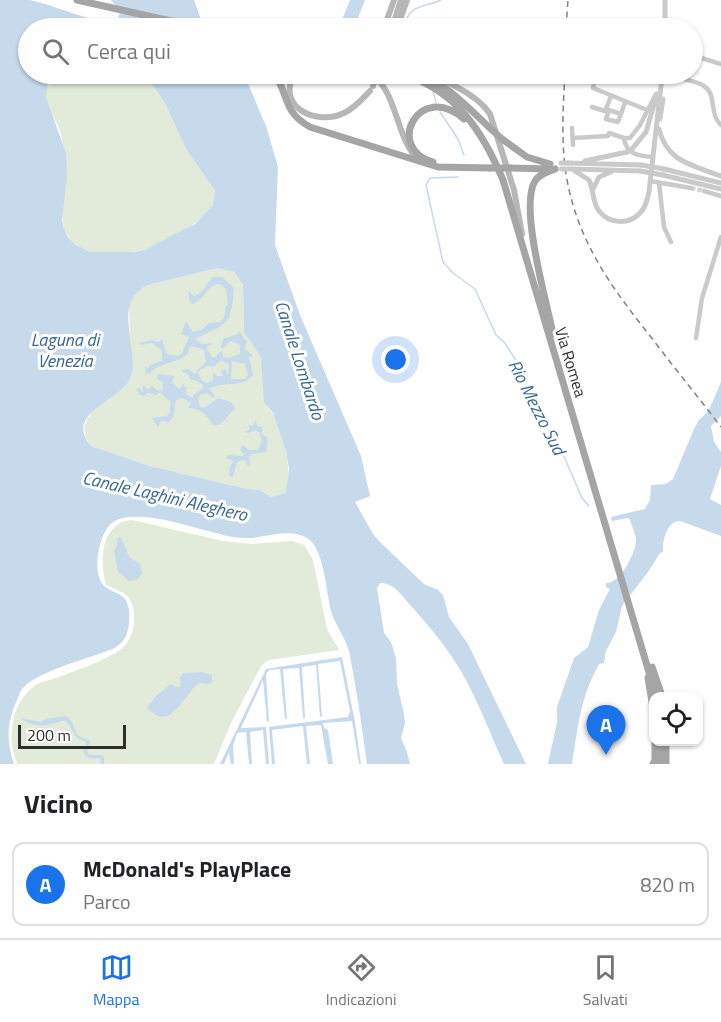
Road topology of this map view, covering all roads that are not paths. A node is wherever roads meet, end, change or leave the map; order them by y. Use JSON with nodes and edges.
{"nodes":[{"id":1,"x":77,"y":0,"type":"edge"},
{"id":2,"x":394,"y":0,"type":"edge"},
{"id":3,"x":401,"y":0,"type":"edge"},
{"id":4,"x":407,"y":0,"type":"edge"},
{"id":5,"x":665,"y":0,"type":"edge"},
{"id":6,"x":155,"y":18,"type":"edge"},
{"id":7,"x":388,"y":18,"type":"edge"},
{"id":8,"x":395,"y":18,"type":"edge"},
{"id":9,"x":401,"y":18,"type":"edge"},
{"id":10,"x":665,"y":18,"type":"edge"},
{"id":11,"x":703,"y":58,"type":"edge"},
{"id":12,"x":721,"y":64,"type":"edge"},
{"id":13,"x":279,"y":84,"type":"edge"},
{"id":14,"x":291,"y":84,"type":"edge"},
{"id":15,"x":373,"y":84,"type":"edge"},
{"id":16,"x":381,"y":84,"type":"edge"},
{"id":17,"x":430,"y":84,"type":"edge"},
{"id":18,"x":439,"y":84,"type":"edge"},
{"id":19,"x":450,"y":84,"type":"edge"},
{"id":20,"x":594,"y":84,"type":"edge"},
{"id":21,"x":661,"y":84,"type":"edge"},
{"id":22,"x":663,"y":84,"type":"edge"},
{"id":23,"x":663,"y":84,"type":"edge"},
{"id":24,"x":701,"y":84,"type":"edge"},
{"id":25,"x":371,"y":88,"type":"junction"},
{"id":26,"x":658,"y":92,"type":"junction"},
{"id":27,"x":611,"y":96,"type":"junction"},
{"id":28,"x":285,"y":102,"type":"junction"},
{"id":29,"x":625,"y":102,"type":"junction"},
{"id":30,"x":592,"y":107,"type":"dead end"},
{"id":31,"x":608,"y":110,"type":"junction"},
{"id":32,"x":647,"y":110,"type":"junction"},
{"id":33,"x":621,"y":114,"type":"junction"},
{"id":34,"x":613,"y":121,"type":"junction"},
{"id":35,"x":650,"y":122,"type":"junction"},
{"id":36,"x":721,"y":125,"type":"edge"},
{"id":37,"x":572,"y":128,"type":"dead end"},
{"id":38,"x":659,"y":129,"type":"junction"},
{"id":39,"x":479,"y":133,"type":"junction"},
{"id":40,"x":609,"y":133,"type":"junction"},
{"id":41,"x":573,"y":138,"type":"junction"},
{"id":42,"x":624,"y":138,"type":"junction"},
{"id":43,"x":573,"y":145,"type":"dead end"},
{"id":44,"x":654,"y":153,"type":"junction"},
{"id":45,"x":420,"y":162,"type":"junction"},
{"id":46,"x":490,"y":166,"type":"junction"},
{"id":47,"x":557,"y":166,"type":"junction"},
{"id":48,"x":571,"y":166,"type":"junction"},
{"id":49,"x":641,"y":168,"type":"junction"},
{"id":50,"x":620,"y":170,"type":"junction"},
{"id":51,"x":664,"y":172,"type":"junction"},
{"id":52,"x":721,"y":176,"type":"edge"},
{"id":53,"x":650,"y":181,"type":"junction"},
{"id":54,"x":659,"y":183,"type":"junction"},
{"id":55,"x":721,"y":183,"type":"edge"},
{"id":56,"x":692,"y":188,"type":"tunnel mouth"},
{"id":57,"x":721,"y":189,"type":"edge"},
{"id":58,"x":593,"y":191,"type":"junction"},
{"id":59,"x":704,"y":191,"type":"tunnel mouth"},
{"id":60,"x":721,"y":196,"type":"edge"},
{"id":61,"x":721,"y":237,"type":"edge"},
{"id":62,"x":671,"y":242,"type":"dead end"},
{"id":63,"x":526,"y":258,"type":"junction"},
{"id":64,"x":696,"y":338,"type":"dead end"},
{"id":65,"x":560,"y":369,"type":"junction"},
{"id":66,"x":641,"y":640,"type":"junction"},
{"id":67,"x":650,"y":692,"type":"edge"},
{"id":68,"x":656,"y":692,"type":"edge"},
{"id":69,"x":661,"y":692,"type":"edge"},
{"id":70,"x":655,"y":746,"type":"edge"},
{"id":71,"x":660,"y":746,"type":"edge"},
{"id":72,"x":666,"y":746,"type":"edge"},
{"id":73,"x":653,"y":764,"type":"edge"},
{"id":74,"x":660,"y":764,"type":"edge"},
{"id":75,"x":666,"y":764,"type":"edge"}],
"edges":[{"from":1,"to":6,"type":"main road"},
{"from":2,"to":7,"type":"main road"},
{"from":3,"to":8,"type":"main road"},
{"from":4,"to":9,"type":"main road"},
{"from":5,"to":10,"type":"street"},
{"from":11,"to":12,"type":"street"},
{"from":13,"to":28,"type":"main road"},
{"from":14,"to":25,"type":"main road"},
{"from":15,"to":25,"type":"main road","bridge":true},
{"from":16,"to":45,"type":"main road"},
{"from":17,"to":39,"type":"main road","name":"Via Romea"},
{"from":18,"to":47,"type":"main road","bridge":true},
{"from":19,"to":63,"type":"main road"},
{"from":20,"to":27,"type":"street"},
{"from":21,"to":26,"type":"street"},
{"from":22,"to":38,"type":"street"},
{"from":23,"to":44,"type":"street"},
{"from":24,"to":36,"type":"street"},
{"from":25,"to":28,"type":"main road"},
{"from":26,"to":32,"type":"street"},
{"from":26,"to":35,"type":"street"},
{"from":27,"to":29,"type":"street"},
{"from":27,"to":31,"type":"street"},
{"from":28,"to":45,"type":"main road"},
{"from":29,"to":32,"type":"street"},
{"from":29,"to":33,"type":"street"},
{"from":30,"to":31,"type":"street"},
{"from":31,"to":33,"type":"street"},
{"from":31,"to":34,"type":"street"},
{"from":32,"to":35,"type":"street"},
{"from":32,"to":42,"type":"street"},
{"from":33,"to":34,"type":"street"},
{"from":34,"to":40,"type":"street"},
{"from":35,"to":48,"type":"street"},
{"from":37,"to":41,"type":"street"},
{"from":38,"to":44,"type":"street"},
{"from":38,"to":52,"type":"street"},
{"from":39,"to":46,"type":"main road"},
{"from":39,"to":63,"type":"main road","name":"Via Romea"},
{"from":40,"to":41,"type":"street"},
{"from":40,"to":42,"type":"street"},
{"from":41,"to":43,"type":"street"},
{"from":42,"to":44,"type":"street"},
{"from":44,"to":53,"type":"street"},
{"from":45,"to":46,"type":"main road"},
{"from":46,"to":47,"type":"main road","bridge":true},
{"from":47,"to":48,"type":"street","bridge":true},
{"from":47,"to":65,"type":"main road"},
{"from":48,"to":49,"type":"street"},
{"from":48,"to":50,"type":"street"},
{"from":48,"to":58,"type":"street"},
{"from":49,"to":50,"type":"street"},
{"from":49,"to":51,"type":"street","bridge":true},
{"from":50,"to":58,"type":"street"},
{"from":51,"to":55,"type":"street"},
{"from":51,"to":57,"type":"street"},
{"from":53,"to":54,"type":"street"},
{"from":53,"to":58,"type":"street"},
{"from":54,"to":56,"type":"street"},
{"from":54,"to":62,"type":"street"},
{"from":59,"to":60,"type":"street"},
{"from":61,"to":64,"type":"street"},
{"from":63,"to":65,"type":"main road","name":"Via Romea"},
{"from":65,"to":66,"type":"main road","name":"Via Romea"},
{"from":66,"to":67,"type":"main road"},
{"from":66,"to":68,"type":"main road","name":"Via Romea"},
{"from":66,"to":69,"type":"main road"},
{"from":70,"to":73,"type":"main road"},
{"from":71,"to":74,"type":"main road"},
{"from":72,"to":75,"type":"main road"}]}
